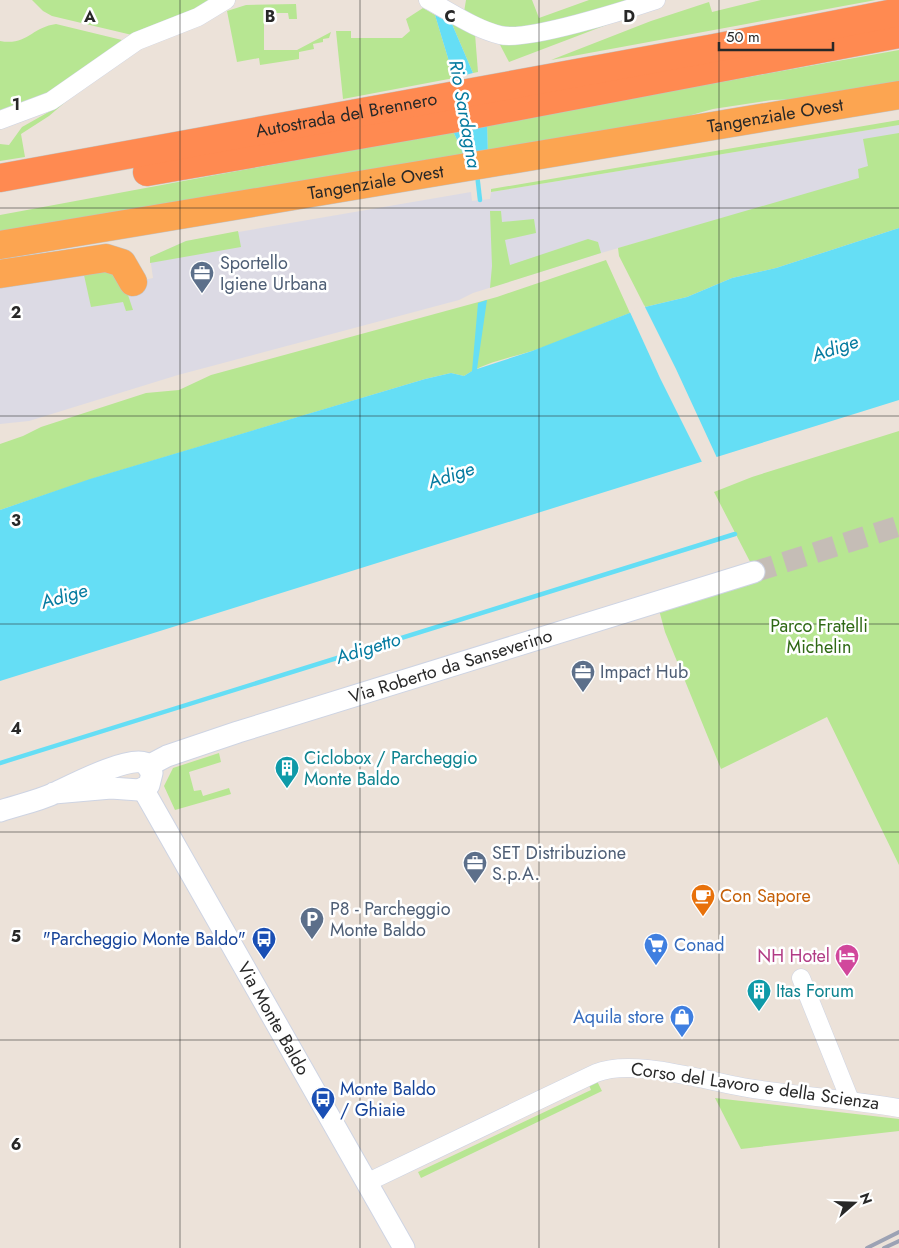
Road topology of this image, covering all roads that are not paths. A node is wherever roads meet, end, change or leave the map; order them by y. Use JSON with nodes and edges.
{"nodes":[{"id":1,"x":226,"y":0,"type":"edge"},
{"id":2,"x":656,"y":0,"type":"edge"},
{"id":3,"x":430,"y":1,"type":"edge"},
{"id":4,"x":899,"y":12,"type":"edge"},
{"id":5,"x":899,"y":34,"type":"edge"},
{"id":6,"x":899,"y":96,"type":"edge"},
{"id":7,"x":483,"y":101,"type":"junction"},
{"id":8,"x":449,"y":108,"type":"junction"},
{"id":9,"x":899,"y":113,"type":"edge"},
{"id":10,"x":0,"y":120,"type":"edge"},
{"id":11,"x":478,"y":173,"type":"junction"},
{"id":12,"x":0,"y":178,"type":"edge"},
{"id":13,"x":0,"y":198,"type":"edge"},
{"id":14,"x":0,"y":245,"type":"edge"},
{"id":15,"x":0,"y":262,"type":"edge"},
{"id":16,"x":0,"y":274,"type":"edge"},
{"id":17,"x":133,"y":282,"type":"dead end"},
{"id":18,"x":754,"y":572,"type":"tunnel mouth"},
{"id":19,"x":139,"y":765,"type":"junction"},
{"id":20,"x":139,"y":790,"type":"junction"},
{"id":21,"x":54,"y":793,"type":"junction"},
{"id":22,"x":0,"y":811,"type":"edge"},
{"id":23,"x":802,"y":978,"type":"dead end"},
{"id":24,"x":850,"y":1100,"type":"junction"},
{"id":25,"x":899,"y":1108,"type":"edge"},
{"id":26,"x":366,"y":1183,"type":"junction"},
{"id":27,"x":404,"y":1248,"type":"edge"}],
"edges":[{"from":1,"to":10,"type":"street"},
{"from":2,"to":3,"type":"street"},
{"from":4,"to":7,"type":"highway","name":"Autostrada del Brennero"},
{"from":5,"to":7,"type":"highway","name":"Autostrada del Brennero"},
{"from":6,"to":11,"type":"highway","name":"Tangenziale Ovest"},
{"from":7,"to":8,"type":"highway","name":"Autostrada del Brennero"},
{"from":8,"to":12,"type":"highway","name":"Autostrada del Brennero"},
{"from":8,"to":13,"type":"highway","name":"Autostrada del Brennero"},
{"from":9,"to":11,"type":"highway","name":"Tangenziale Ovest"},
{"from":11,"to":14,"type":"highway","name":"Tangenziale Ovest"},
{"from":11,"to":15,"type":"highway","name":"Tangenziale Ovest"},
{"from":16,"to":17,"type":"highway"},
{"from":18,"to":19,"type":"street","name":"Via Roberto da Sanseverino"},
{"from":19,"to":20,"type":"street"},
{"from":19,"to":21,"type":"street","name":"Via Roberto da Sanseverino"},
{"from":20,"to":21,"type":"street","name":"Via Roberto da Sanseverino"},
{"from":20,"to":26,"type":"street","name":"Via Monte Baldo"},
{"from":21,"to":22,"type":"street","name":"Via Roberto da Sanseverino"},
{"from":23,"to":24,"type":"street"},
{"from":24,"to":25,"type":"street","name":"Corso del Lavoro e della Scienza"},
{"from":24,"to":26,"type":"street","name":"Corso del Lavoro e della Scienza"},
{"from":26,"to":27,"type":"street","name":"Via Monte Baldo"}]}
